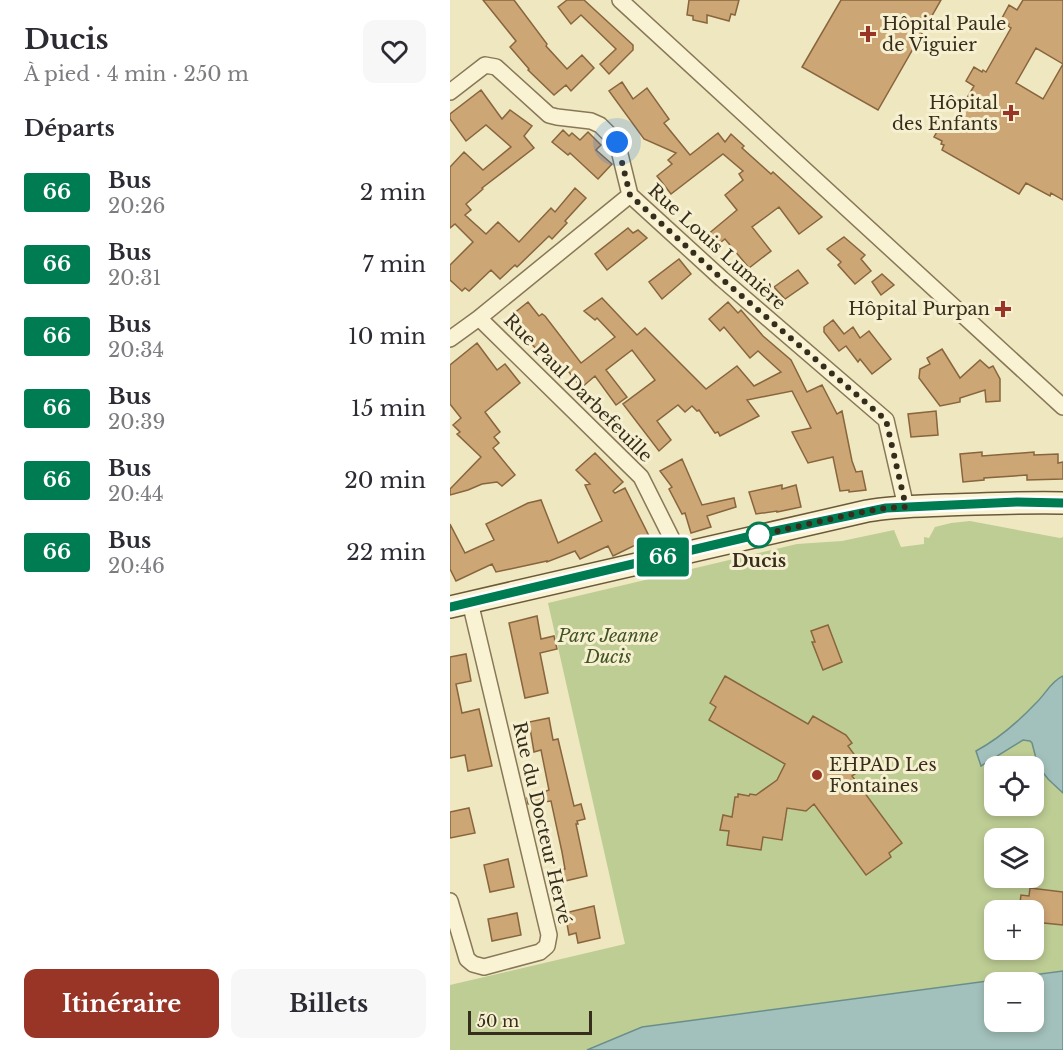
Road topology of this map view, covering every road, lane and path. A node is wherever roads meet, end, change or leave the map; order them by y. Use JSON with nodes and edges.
{"nodes":[{"id":1,"x":620,"y":0,"type":"edge"},
{"id":2,"x":450,"y":92,"type":"edge"},
{"id":3,"x":630,"y":195,"type":"junction"},
{"id":4,"x":479,"y":318,"type":"junction"},
{"id":5,"x":450,"y":339,"type":"edge"},
{"id":6,"x":1063,"y":407,"type":"edge"},
{"id":7,"x":1063,"y":503,"type":"edge"},
{"id":8,"x":906,"y":507,"type":"junction"},
{"id":9,"x":677,"y":554,"type":"junction"},
{"id":10,"x":460,"y":604,"type":"edge"},
{"id":11,"x":450,"y":901,"type":"edge"}],
"edges":[{"from":1,"to":6,"type":"street"},
{"from":2,"to":3,"type":"street"},
{"from":3,"to":4,"type":"street","name":"Rue Louis Lumière"},
{"from":3,"to":8,"type":"street","name":"Rue Louis Lumière"},
{"from":4,"to":5,"type":"street","name":"Rue Louis Lumière"},
{"from":4,"to":9,"type":"street","name":"Rue Paul Darbefeuille"},
{"from":7,"to":8,"type":"street"},
{"from":8,"to":9,"type":"street"},
{"from":9,"to":10,"type":"street"},
{"from":10,"to":11,"type":"street","name":"Rue du Docteur Hervé"}]}
